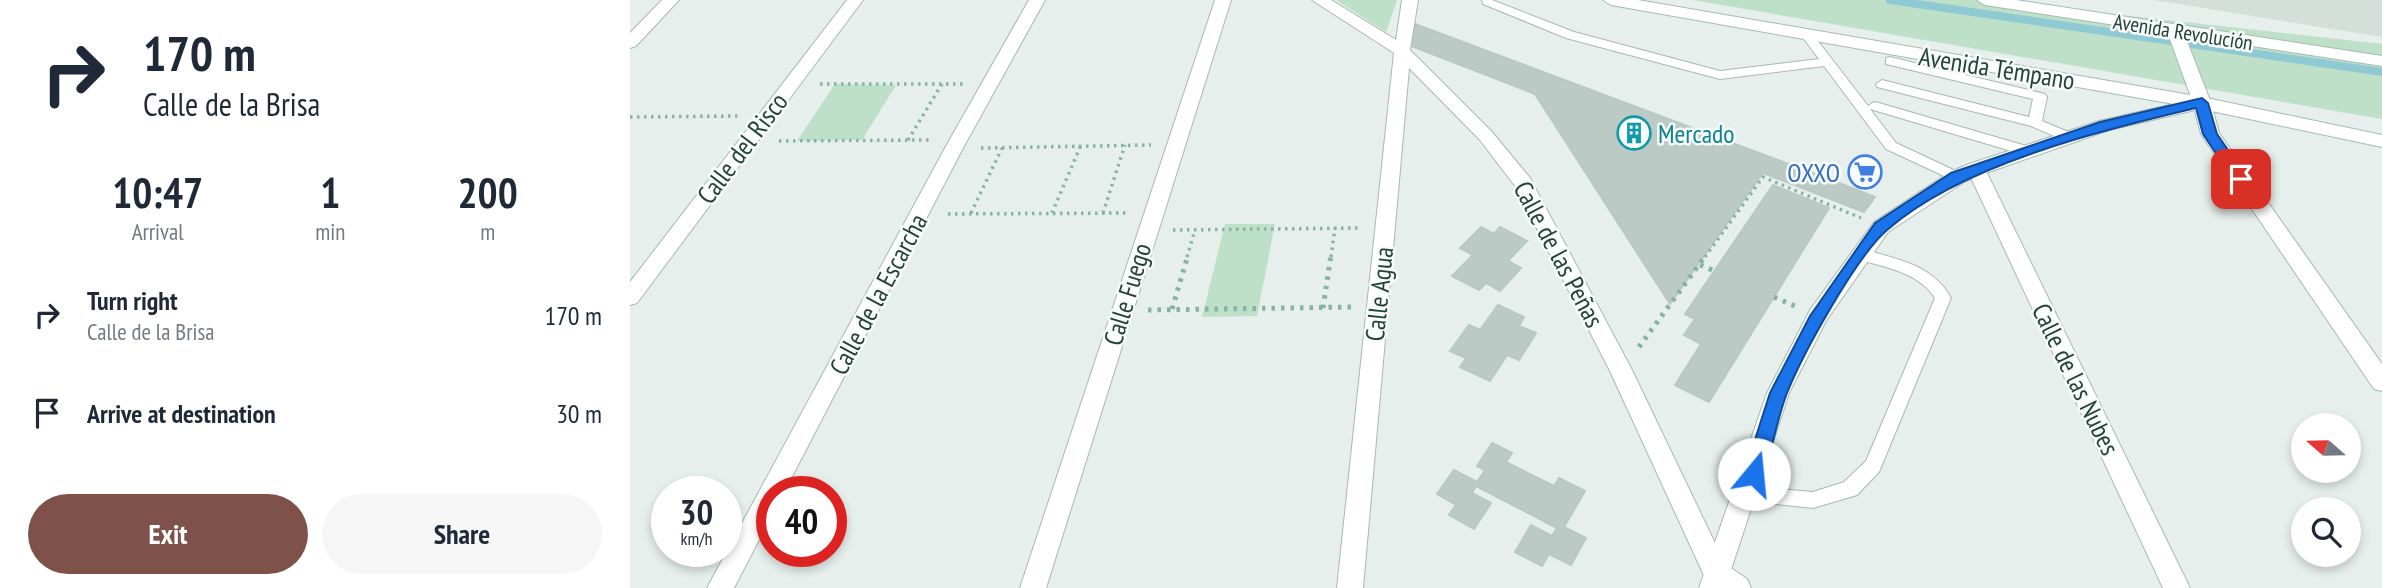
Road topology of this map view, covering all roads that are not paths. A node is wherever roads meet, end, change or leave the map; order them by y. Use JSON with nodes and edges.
{"nodes":[{"id":1,"x":671,"y":0,"type":"edge"},
{"id":2,"x":856,"y":0,"type":"edge"},
{"id":3,"x":1037,"y":0,"type":"edge"},
{"id":4,"x":1223,"y":0,"type":"edge"},
{"id":5,"x":1320,"y":0,"type":"edge"},
{"id":6,"x":1410,"y":0,"type":"edge"},
{"id":7,"x":1611,"y":0,"type":"edge"},
{"id":8,"x":1985,"y":0,"type":"edge"},
{"id":9,"x":1487,"y":2,"type":"dead end"},
{"id":10,"x":1807,"y":35,"type":"junction"},
{"id":11,"x":2178,"y":36,"type":"junction"},
{"id":12,"x":630,"y":43,"type":"edge"},
{"id":13,"x":1402,"y":51,"type":"junction"},
{"id":14,"x":1894,"y":56,"type":"junction"},
{"id":15,"x":2382,"y":61,"type":"edge"},
{"id":16,"x":1828,"y":62,"type":"junction"},
{"id":17,"x":1882,"y":84,"type":"junction"},
{"id":18,"x":2202,"y":103,"type":"junction"},
{"id":19,"x":1872,"y":111,"type":"junction"},
{"id":20,"x":2035,"y":123,"type":"junction"},
{"id":21,"x":2068,"y":137,"type":"junction"},
{"id":22,"x":2382,"y":141,"type":"edge"},
{"id":23,"x":2028,"y":151,"type":"junction"},
{"id":24,"x":1966,"y":173,"type":"junction"},
{"id":25,"x":1859,"y":254,"type":"junction"},
{"id":26,"x":630,"y":297,"type":"edge"},
{"id":27,"x":2382,"y":382,"type":"edge"},
{"id":28,"x":1745,"y":494,"type":"junction"},
{"id":29,"x":1714,"y":581,"type":"edge"},
{"id":30,"x":720,"y":588,"type":"edge"},
{"id":31,"x":1033,"y":588,"type":"edge"},
{"id":32,"x":1349,"y":588,"type":"edge"},
{"id":33,"x":1738,"y":588,"type":"edge"},
{"id":34,"x":2177,"y":588,"type":"edge"}],
"edges":[{"from":1,"to":12,"type":"street"},
{"from":2,"to":26,"type":"street","name":"Calle del Risco"},
{"from":3,"to":30,"type":"street","name":"Calle de la Escarcha"},
{"from":4,"to":31,"type":"street","name":"Calle Fuego"},
{"from":5,"to":13,"type":"street","name":"Calle de las Peñas"},
{"from":6,"to":13,"type":"street","name":"Calle Agua"},
{"from":7,"to":10,"type":"street","name":"Avenida Témpano"},
{"from":8,"to":11,"type":"street","name":"Avenida Revolución"},
{"from":9,"to":16,"type":"lane"},
{"from":10,"to":14,"type":"street","name":"Avenida Témpano"},
{"from":10,"to":16,"type":"lane"},
{"from":11,"to":15,"type":"street","name":"Avenida Revolución"},
{"from":11,"to":18,"type":"street"},
{"from":13,"to":29,"type":"street","name":"Calle de las Peñas"},
{"from":13,"to":32,"type":"street","name":"Calle Agua"},
{"from":14,"to":17,"type":"lane"},
{"from":14,"to":18,"type":"street","name":"Avenida Témpano"},
{"from":14,"to":20,"type":"lane"},
{"from":16,"to":19,"type":"lane"},
{"from":17,"to":19,"type":"lane"},
{"from":17,"to":20,"type":"lane"},
{"from":18,"to":21,"type":"street"},
{"from":18,"to":22,"type":"street","name":"Avenida Témpano"},
{"from":18,"to":27,"type":"street"},
{"from":19,"to":23,"type":"lane"},
{"from":19,"to":24,"type":"lane"},
{"from":20,"to":21,"type":"lane"},
{"from":21,"to":23,"type":"street"},
{"from":23,"to":24,"type":"street"},
{"from":24,"to":25,"type":"street"},
{"from":24,"to":34,"type":"street","name":"Calle de las Nubes"},
{"from":25,"to":28,"type":"street"},
{"from":25,"to":28,"type":"lane"},
{"from":28,"to":29,"type":"street"},
{"from":29,"to":33,"type":"street"}]}
